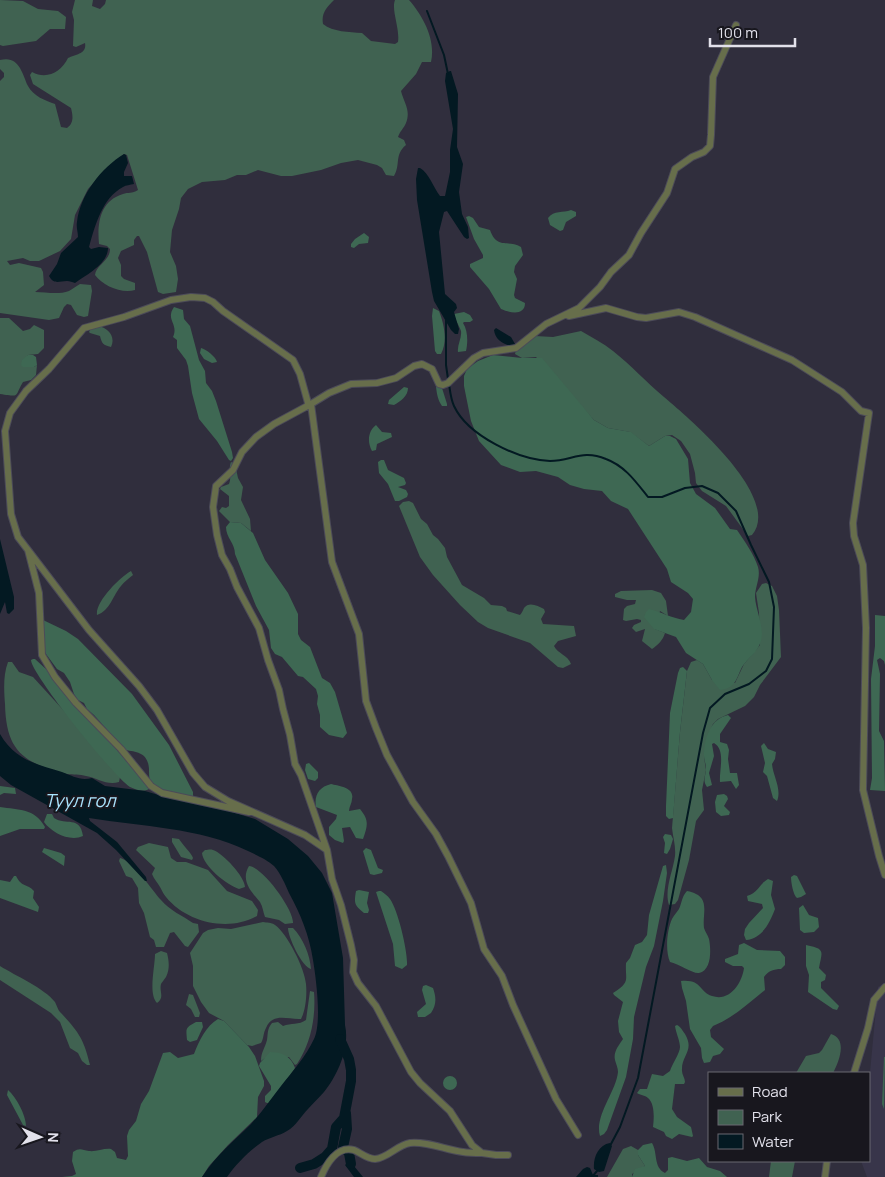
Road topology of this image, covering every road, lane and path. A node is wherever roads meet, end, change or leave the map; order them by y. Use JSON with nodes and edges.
{"nodes":[{"id":1,"x":736,"y":25,"type":"dead end"},
{"id":2,"x":561,"y":317,"type":"junction"},
{"id":3,"x":311,"y":404,"type":"junction"},
{"id":4,"x":28,"y":550,"type":"junction"},
{"id":5,"x":249,"y":812,"type":"junction"},
{"id":6,"x":327,"y":850,"type":"junction"},
{"id":7,"x":885,"y":875,"type":"edge"},
{"id":8,"x":885,"y":987,"type":"edge"},
{"id":9,"x":854,"y":1072,"type":"edge"},
{"id":10,"x":578,"y":1135,"type":"dead end"},
{"id":11,"x":482,"y":1153,"type":"junction"},
{"id":12,"x":508,"y":1154,"type":"dead end"},
{"id":13,"x":827,"y":1162,"type":"edge"},
{"id":14,"x":321,"y":1177,"type":"edge"},
{"id":15,"x":825,"y":1177,"type":"edge"}],
"edges":[{"from":1,"to":2,"type":"street"},
{"from":2,"to":3,"type":"street"},
{"from":2,"to":7,"type":"street"},
{"from":3,"to":4,"type":"street"},
{"from":3,"to":6,"type":"street"},
{"from":3,"to":10,"type":"street"},
{"from":4,"to":5,"type":"street"},
{"from":4,"to":5,"type":"street"},
{"from":5,"to":6,"type":"street"},
{"from":6,"to":11,"type":"street"},
{"from":8,"to":9,"type":"street"},
{"from":11,"to":12,"type":"street"},
{"from":11,"to":14,"type":"street"},
{"from":13,"to":15,"type":"street"}]}
